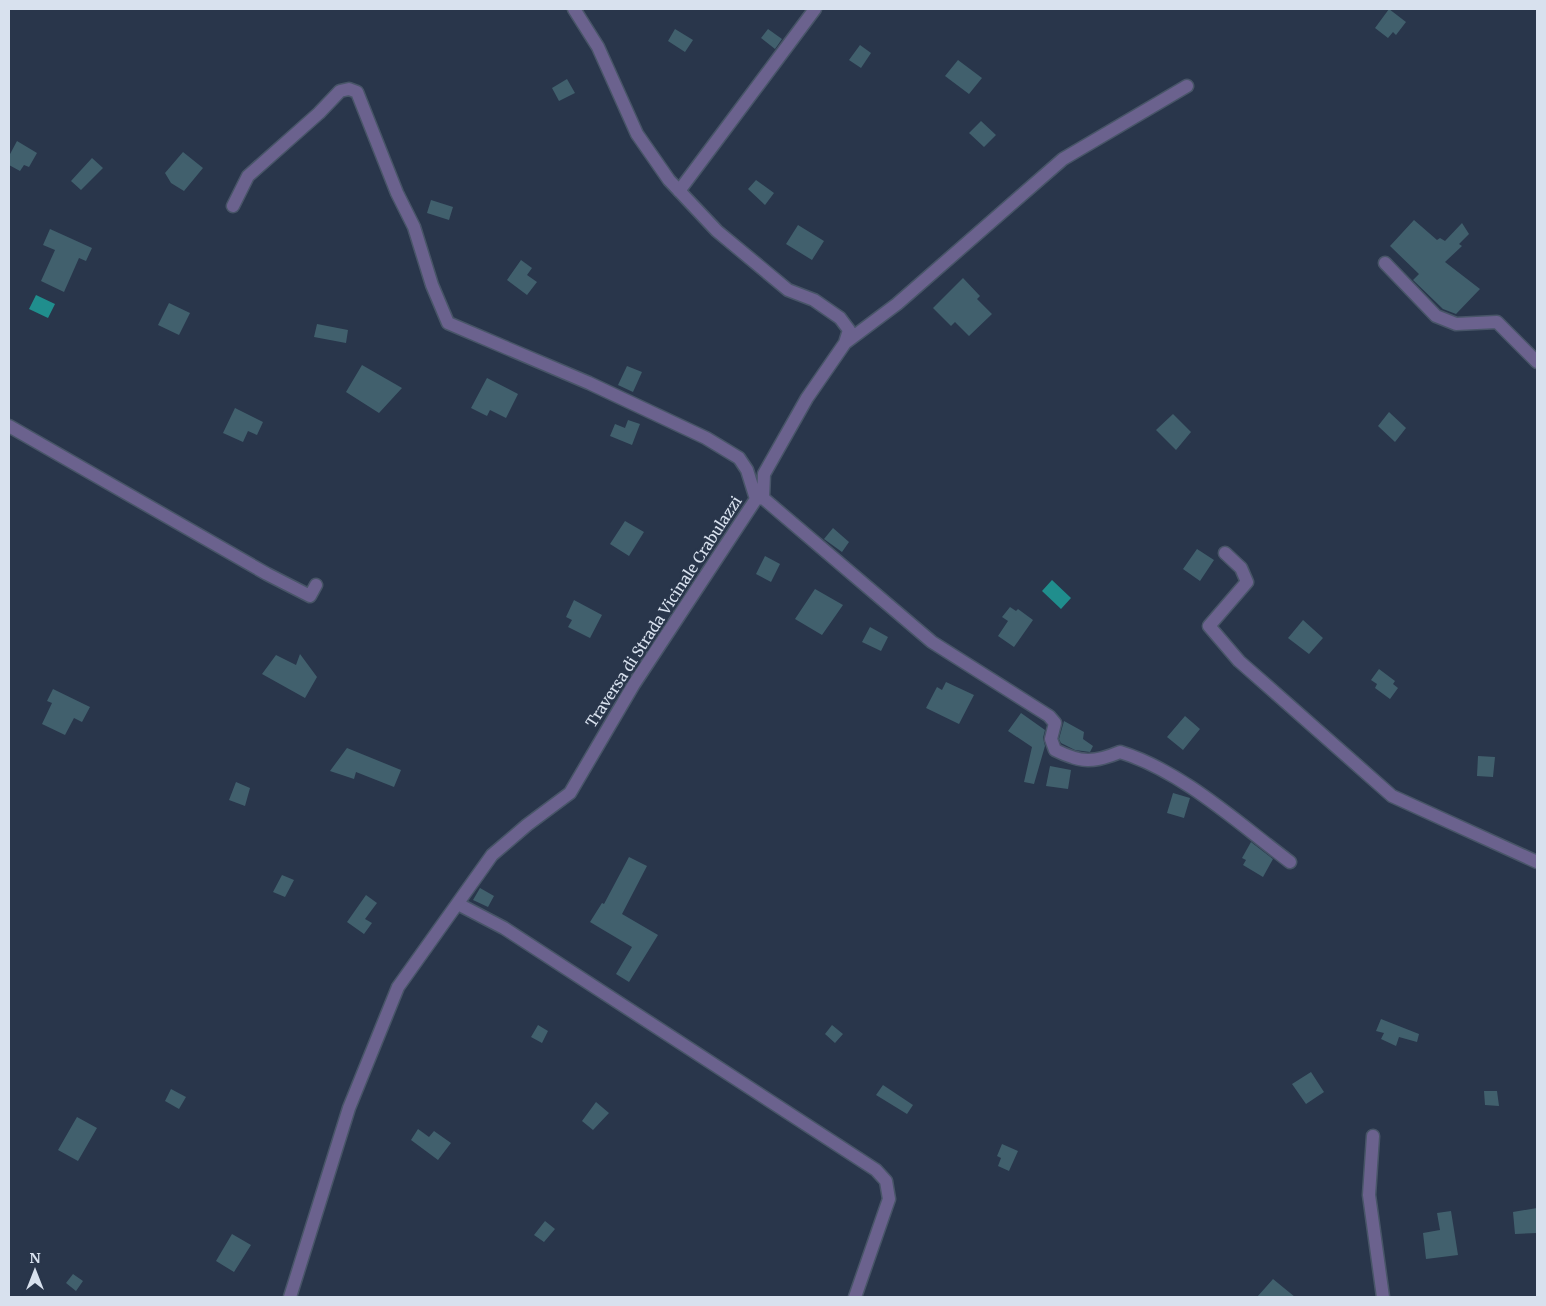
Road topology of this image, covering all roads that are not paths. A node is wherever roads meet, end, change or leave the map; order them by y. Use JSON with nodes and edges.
{"nodes":[{"id":1,"x":574,"y":9,"type":"edge"},
{"id":2,"x":815,"y":9,"type":"edge"},
{"id":3,"x":1187,"y":86,"type":"dead end"},
{"id":4,"x":679,"y":191,"type":"junction"},
{"id":5,"x":233,"y":206,"type":"dead end"},
{"id":6,"x":1385,"y":263,"type":"dead end"},
{"id":7,"x":845,"y":343,"type":"junction"},
{"id":8,"x":1537,"y":362,"type":"edge"},
{"id":9,"x":9,"y":426,"type":"edge"},
{"id":10,"x":759,"y":499,"type":"junction"},
{"id":11,"x":1225,"y":553,"type":"dead end"},
{"id":12,"x":316,"y":585,"type":"dead end"},
{"id":13,"x":1290,"y":862,"type":"dead end"},
{"id":14,"x":1537,"y":862,"type":"edge"},
{"id":15,"x":458,"y":904,"type":"junction"},
{"id":16,"x":1373,"y":1136,"type":"dead end"},
{"id":17,"x":290,"y":1297,"type":"edge"},
{"id":18,"x":855,"y":1297,"type":"edge"},
{"id":19,"x":1383,"y":1297,"type":"edge"}],
"edges":[{"from":1,"to":4,"type":"street"},
{"from":2,"to":4,"type":"street"},
{"from":3,"to":7,"type":"street"},
{"from":4,"to":7,"type":"street"},
{"from":5,"to":10,"type":"street"},
{"from":6,"to":8,"type":"street"},
{"from":7,"to":10,"type":"street"},
{"from":9,"to":12,"type":"street"},
{"from":10,"to":13,"type":"street","name":"Traversa di Strada Vicinale Crabulazzi"},
{"from":10,"to":15,"type":"street","name":"Traversa di Strada Vicinale Crabulazzi"},
{"from":11,"to":14,"type":"street"},
{"from":15,"to":17,"type":"street","name":"Traversa di Strada Vicinale Crabulazzi"},
{"from":15,"to":18,"type":"street"},
{"from":16,"to":19,"type":"street"}]}
